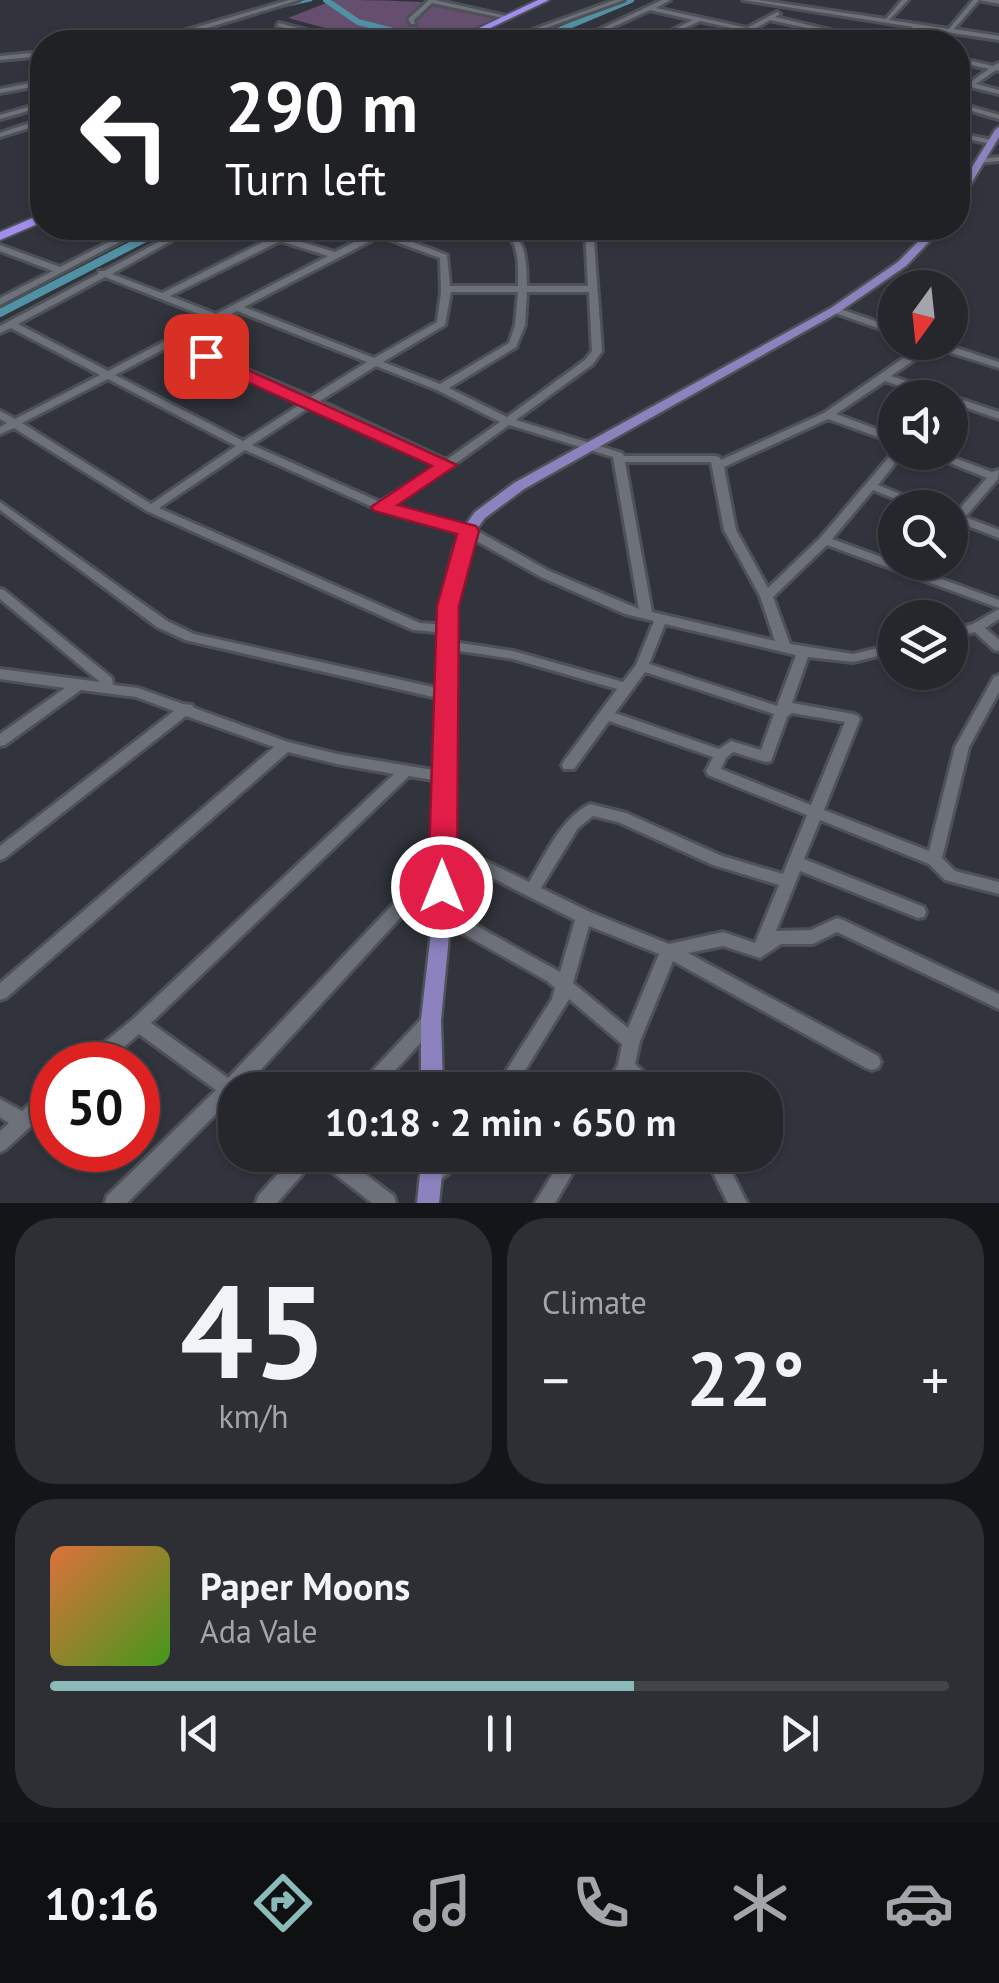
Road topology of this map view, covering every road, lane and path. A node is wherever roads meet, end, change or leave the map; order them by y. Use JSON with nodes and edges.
{"nodes":[{"id":1,"x":296,"y":0,"type":"edge"},
{"id":2,"x":531,"y":0,"type":"edge"},
{"id":3,"x":545,"y":0,"type":"edge"},
{"id":4,"x":585,"y":0,"type":"edge"},
{"id":5,"x":621,"y":0,"type":"edge"},
{"id":6,"x":666,"y":0,"type":"edge"},
{"id":7,"x":746,"y":0,"type":"edge"},
{"id":8,"x":766,"y":0,"type":"edge"},
{"id":9,"x":837,"y":0,"type":"edge"},
{"id":10,"x":904,"y":0,"type":"edge"},
{"id":11,"x":979,"y":0,"type":"edge"},
{"id":12,"x":997,"y":1,"type":"edge"},
{"id":13,"x":609,"y":4,"type":"junction"},
{"id":14,"x":792,"y":7,"type":"junction"},
{"id":15,"x":649,"y":8,"type":"junction"},
{"id":16,"x":828,"y":9,"type":"junction"},
{"id":17,"x":503,"y":16,"type":"junction"},
{"id":18,"x":770,"y":18,"type":"junction"},
{"id":19,"x":888,"y":18,"type":"junction"},
{"id":20,"x":700,"y":19,"type":"junction"},
{"id":21,"x":413,"y":23,"type":"dead end"},
{"id":22,"x":279,"y":25,"type":"dead end"},
{"id":23,"x":920,"y":26,"type":"junction"},
{"id":24,"x":952,"y":28,"type":"junction"},
{"id":25,"x":195,"y":30,"type":"edge"},
{"id":26,"x":299,"y":30,"type":"edge"},
{"id":27,"x":470,"y":30,"type":"edge"},
{"id":28,"x":481,"y":30,"type":"edge"},
{"id":29,"x":534,"y":30,"type":"dead end"},
{"id":30,"x":602,"y":30,"type":"edge"},
{"id":31,"x":677,"y":30,"type":"edge"},
{"id":32,"x":743,"y":30,"type":"edge"},
{"id":33,"x":749,"y":30,"type":"edge"},
{"id":34,"x":824,"y":30,"type":"edge"},
{"id":35,"x":913,"y":30,"type":"edge"},
{"id":36,"x":952,"y":30,"type":"edge"},
{"id":37,"x":964,"y":30,"type":"edge"},
{"id":38,"x":970,"y":31,"type":"edge"},
{"id":39,"x":970,"y":32,"type":"edge"},
{"id":40,"x":999,"y":36,"type":"edge"},
{"id":41,"x":30,"y":55,"type":"edge"},
{"id":42,"x":0,"y":58,"type":"edge"},
{"id":43,"x":970,"y":62,"type":"edge"},
{"id":44,"x":997,"y":67,"type":"edge"},
{"id":45,"x":30,"y":85,"type":"edge"},
{"id":46,"x":970,"y":85,"type":"joint"},
{"id":47,"x":0,"y":90,"type":"edge"},
{"id":48,"x":999,"y":92,"type":"edge"},
{"id":49,"x":30,"y":108,"type":"edge"},
{"id":50,"x":970,"y":109,"type":"edge"},
{"id":51,"x":0,"y":117,"type":"edge"},
{"id":52,"x":999,"y":117,"type":"edge"},
{"id":53,"x":30,"y":126,"type":"edge"},
{"id":54,"x":999,"y":130,"type":"edge"},
{"id":55,"x":2,"y":136,"type":"edge"},
{"id":56,"x":970,"y":137,"type":"edge"},
{"id":57,"x":992,"y":142,"type":"junction"},
{"id":58,"x":999,"y":159,"type":"edge"},
{"id":59,"x":983,"y":161,"type":"junction"},
{"id":60,"x":999,"y":168,"type":"edge"},
{"id":61,"x":970,"y":180,"type":"edge"},
{"id":62,"x":30,"y":215,"type":"edge"},
{"id":63,"x":30,"y":223,"type":"edge"},
{"id":64,"x":0,"y":227,"type":"edge"},
{"id":65,"x":0,"y":236,"type":"edge"},
{"id":66,"x":119,"y":240,"type":"edge"},
{"id":67,"x":167,"y":240,"type":"edge"},
{"id":68,"x":274,"y":240,"type":"edge"},
{"id":69,"x":289,"y":240,"type":"edge"},
{"id":70,"x":365,"y":240,"type":"edge"},
{"id":71,"x":406,"y":240,"type":"edge"},
{"id":72,"x":516,"y":240,"type":"edge"},
{"id":73,"x":590,"y":240,"type":"edge"},
{"id":74,"x":925,"y":240,"type":"edge"},
{"id":75,"x":0,"y":248,"type":"edge"},
{"id":76,"x":334,"y":256,"type":"junction"},
{"id":77,"x":60,"y":270,"type":"junction"},
{"id":78,"x":102,"y":273,"type":"junction"},
{"id":79,"x":446,"y":290,"type":"junction"},
{"id":80,"x":522,"y":290,"type":"junction"},
{"id":81,"x":594,"y":290,"type":"junction"},
{"id":82,"x":163,"y":296,"type":"junction"},
{"id":83,"x":0,"y":302,"type":"edge"},
{"id":84,"x":234,"y":307,"type":"junction"},
{"id":85,"x":836,"y":310,"type":"junction"},
{"id":86,"x":216,"y":317,"type":"junction"},
{"id":87,"x":878,"y":325,"type":"edge"},
{"id":88,"x":5,"y":327,"type":"edge"},
{"id":89,"x":170,"y":341,"type":"junction"},
{"id":90,"x":968,"y":355,"type":"edge"},
{"id":91,"x":906,"y":360,"type":"edge"},
{"id":92,"x":374,"y":362,"type":"junction"},
{"id":93,"x":999,"y":364,"type":"edge"},
{"id":94,"x":107,"y":374,"type":"junction"},
{"id":95,"x":884,"y":377,"type":"junction"},
{"id":96,"x":893,"y":380,"type":"edge"},
{"id":97,"x":441,"y":388,"type":"junction"},
{"id":98,"x":314,"y":402,"type":"junction"},
{"id":99,"x":968,"y":405,"type":"edge"},
{"id":100,"x":0,"y":414,"type":"edge"},
{"id":101,"x":828,"y":414,"type":"junction"},
{"id":102,"x":999,"y":416,"type":"edge"},
{"id":103,"x":508,"y":421,"type":"junction"},
{"id":104,"x":15,"y":423,"type":"junction"},
{"id":105,"x":0,"y":431,"type":"edge"},
{"id":106,"x":878,"y":433,"type":"edge"},
{"id":107,"x":592,"y":444,"type":"junction"},
{"id":108,"x":242,"y":445,"type":"junction"},
{"id":109,"x":619,"y":459,"type":"junction"},
{"id":110,"x":447,"y":465,"type":"junction"},
{"id":111,"x":968,"y":465,"type":"edge"},
{"id":112,"x":718,"y":466,"type":"junction"},
{"id":113,"x":886,"y":470,"type":"edge"},
{"id":114,"x":996,"y":474,"type":"edge"},
{"id":115,"x":874,"y":487,"type":"junction"},
{"id":116,"x":882,"y":490,"type":"edge"},
{"id":117,"x":968,"y":502,"type":"edge"},
{"id":118,"x":0,"y":505,"type":"edge"},
{"id":119,"x":381,"y":507,"type":"junction"},
{"id":120,"x":151,"y":509,"type":"junction"},
{"id":121,"x":968,"y":522,"type":"edge"},
{"id":122,"x":468,"y":531,"type":"junction"},
{"id":123,"x":999,"y":534,"type":"edge"},
{"id":124,"x":825,"y":540,"type":"junction"},
{"id":125,"x":0,"y":593,"type":"edge"},
{"id":126,"x":766,"y":596,"type":"junction"},
{"id":127,"x":999,"y":604,"type":"edge"},
{"id":128,"x":999,"y":613,"type":"edge"},
{"id":129,"x":653,"y":617,"type":"junction"},
{"id":130,"x":977,"y":627,"type":"junction"},
{"id":131,"x":968,"y":629,"type":"edge"},
{"id":132,"x":447,"y":637,"type":"junction"},
{"id":133,"x":784,"y":647,"type":"junction"},
{"id":134,"x":999,"y":647,"type":"edge"},
{"id":135,"x":803,"y":652,"type":"junction"},
{"id":136,"x":878,"y":652,"type":"edge"},
{"id":137,"x":642,"y":666,"type":"junction"},
{"id":138,"x":0,"y":674,"type":"edge"},
{"id":139,"x":999,"y":680,"type":"edge"},
{"id":140,"x":78,"y":685,"type":"junction"},
{"id":141,"x":625,"y":687,"type":"junction"},
{"id":142,"x":105,"y":688,"type":"junction"},
{"id":143,"x":446,"y":695,"type":"junction"},
{"id":144,"x":187,"y":708,"type":"junction"},
{"id":145,"x":786,"y":710,"type":"junction"},
{"id":146,"x":606,"y":715,"type":"junction"},
{"id":147,"x":0,"y":741,"type":"edge"},
{"id":148,"x":285,"y":746,"type":"junction"},
{"id":149,"x":720,"y":755,"type":"junction"},
{"id":150,"x":570,"y":765,"type":"dead end"},
{"id":151,"x":405,"y":772,"type":"junction"},
{"id":152,"x":445,"y":777,"type":"junction"},
{"id":153,"x":818,"y":812,"type":"junction"},
{"id":154,"x":0,"y":854,"type":"edge"},
{"id":155,"x":443,"y":854,"type":"junction"},
{"id":156,"x":934,"y":860,"type":"junction"},
{"id":157,"x":794,"y":862,"type":"junction"},
{"id":158,"x":786,"y":881,"type":"junction"},
{"id":159,"x":999,"y":888,"type":"edge"},
{"id":160,"x":532,"y":890,"type":"junction"},
{"id":161,"x":410,"y":896,"type":"junction"},
{"id":162,"x":918,"y":912,"type":"dead end"},
{"id":163,"x":442,"y":914,"type":"junction"},
{"id":164,"x":584,"y":917,"type":"junction"},
{"id":165,"x":670,"y":951,"type":"junction"},
{"id":166,"x":760,"y":951,"type":"junction"},
{"id":167,"x":4,"y":985,"type":"edge"},
{"id":168,"x":564,"y":988,"type":"junction"},
{"id":169,"x":999,"y":1002,"type":"edge"},
{"id":170,"x":431,"y":1020,"type":"junction"},
{"id":171,"x":139,"y":1024,"type":"junction"},
{"id":172,"x":631,"y":1041,"type":"junction"},
{"id":173,"x":117,"y":1042,"type":"edge"},
{"id":174,"x":872,"y":1062,"type":"dead end"},
{"id":175,"x":626,"y":1066,"type":"junction"},
{"id":176,"x":250,"y":1072,"type":"edge"},
{"id":177,"x":383,"y":1072,"type":"edge"},
{"id":178,"x":432,"y":1072,"type":"edge"},
{"id":179,"x":515,"y":1072,"type":"edge"},
{"id":180,"x":622,"y":1072,"type":"edge"},
{"id":181,"x":632,"y":1072,"type":"edge"},
{"id":182,"x":218,"y":1082,"type":"edge"},
{"id":183,"x":218,"y":1105,"type":"edge"},
{"id":184,"x":0,"y":1107,"type":"edge"},
{"id":185,"x":30,"y":1114,"type":"edge"},
{"id":186,"x":22,"y":1121,"type":"junction"},
{"id":187,"x":0,"y":1143,"type":"edge"},
{"id":188,"x":292,"y":1172,"type":"edge"},
{"id":189,"x":346,"y":1172,"type":"edge"},
{"id":190,"x":432,"y":1172,"type":"edge"},
{"id":191,"x":563,"y":1172,"type":"edge"},
{"id":192,"x":722,"y":1172,"type":"edge"},
{"id":193,"x":114,"y":1203,"type":"edge"},
{"id":194,"x":265,"y":1203,"type":"edge"},
{"id":195,"x":387,"y":1203,"type":"edge"},
{"id":196,"x":428,"y":1203,"type":"edge"},
{"id":197,"x":544,"y":1203,"type":"edge"},
{"id":198,"x":738,"y":1203,"type":"edge"}],
"edges":[{"from":1,"to":25,"type":"street"},
{"from":2,"to":17,"type":"highway"},
{"from":3,"to":28,"type":"highway"},
{"from":4,"to":13,"type":"street"},
{"from":5,"to":13,"type":"street"},
{"from":6,"to":15,"type":"street"},
{"from":7,"to":14,"type":"street"},
{"from":8,"to":16,"type":"street"},
{"from":9,"to":16,"type":"street"},
{"from":10,"to":19,"type":"street"},
{"from":11,"to":12,"type":"street"},
{"from":11,"to":24,"type":"street"},
{"from":13,"to":29,"type":"street"},
{"from":14,"to":18,"type":"street"},
{"from":14,"to":23,"type":"street"},
{"from":15,"to":20,"type":"street"},
{"from":15,"to":30,"type":"street"},
{"from":16,"to":19,"type":"street"},
{"from":17,"to":21,"type":"street"},
{"from":17,"to":27,"type":"highway"},
{"from":18,"to":33,"type":"street"},
{"from":18,"to":34,"type":"street"},
{"from":19,"to":24,"type":"street"},
{"from":20,"to":31,"type":"street"},
{"from":20,"to":32,"type":"street"},
{"from":22,"to":26,"type":"street"},
{"from":23,"to":35,"type":"street"},
{"from":23,"to":36,"type":"street"},
{"from":24,"to":37,"type":"street"},
{"from":38,"to":40,"type":"street"},
{"from":39,"to":40,"type":"street"},
{"from":41,"to":42,"type":"street"},
{"from":43,"to":44,"type":"street"},
{"from":44,"to":46,"type":"street"},
{"from":45,"to":47,"type":"street"},
{"from":46,"to":48,"type":"street"},
{"from":49,"to":51,"type":"street"},
{"from":50,"to":52,"type":"street"},
{"from":53,"to":55,"type":"street"},
{"from":54,"to":57,"type":"main road"},
{"from":56,"to":57,"type":"street"},
{"from":57,"to":59,"type":"main road"},
{"from":58,"to":59,"type":"street"},
{"from":59,"to":60,"type":"street"},
{"from":59,"to":61,"type":"main road"},
{"from":62,"to":64,"type":"highway"},
{"from":63,"to":65,"type":"highway"},
{"from":66,"to":77,"type":"street"},
{"from":67,"to":78,"type":"street"},
{"from":68,"to":82,"type":"street"},
{"from":69,"to":76,"type":"street"},
{"from":70,"to":76,"type":"street"},
{"from":71,"to":79,"type":"street"},
{"from":72,"to":80,"type":"street"},
{"from":73,"to":81,"type":"street"},
{"from":74,"to":85,"type":"main road"},
{"from":75,"to":77,"type":"street"},
{"from":76,"to":84,"type":"street"},
{"from":77,"to":83,"type":"street"},
{"from":78,"to":82,"type":"street"},
{"from":78,"to":88,"type":"street"},
{"from":79,"to":80,"type":"street"},
{"from":79,"to":92,"type":"street"},
{"from":80,"to":81,"type":"street"},
{"from":80,"to":97,"type":"street"},
{"from":81,"to":103,"type":"street"},
{"from":82,"to":86,"type":"street"},
{"from":84,"to":86,"type":"street"},
{"from":84,"to":92,"type":"street"},
{"from":85,"to":87,"type":"street"},
{"from":85,"to":107,"type":"main road"},
{"from":86,"to":89,"type":"street"},
{"from":88,"to":94,"type":"street"},
{"from":89,"to":94,"type":"street"},
{"from":89,"to":98,"type":"street"},
{"from":90,"to":93,"type":"street"},
{"from":91,"to":95,"type":"street"},
{"from":92,"to":97,"type":"street"},
{"from":92,"to":98,"type":"street"},
{"from":94,"to":104,"type":"street"},
{"from":94,"to":108,"type":"street"},
{"from":95,"to":96,"type":"street"},
{"from":95,"to":101,"type":"street"},
{"from":97,"to":103,"type":"street"},
{"from":98,"to":108,"type":"street"},
{"from":98,"to":110,"type":"street"},
{"from":99,"to":102,"type":"street"},
{"from":100,"to":104,"type":"street"},
{"from":101,"to":106,"type":"street"},
{"from":101,"to":112,"type":"street"},
{"from":103,"to":107,"type":"street"},
{"from":103,"to":110,"type":"street"},
{"from":104,"to":105,"type":"street"},
{"from":104,"to":120,"type":"street"},
{"from":107,"to":109,"type":"street"},
{"from":107,"to":122,"type":"main road"},
{"from":108,"to":119,"type":"street"},
{"from":108,"to":120,"type":"street"},
{"from":109,"to":112,"type":"street"},
{"from":109,"to":129,"type":"street"},
{"from":110,"to":119,"type":"street"},
{"from":111,"to":114,"type":"street"},
{"from":112,"to":126,"type":"street"},
{"from":113,"to":115,"type":"street"},
{"from":114,"to":117,"type":"street"},
{"from":115,"to":116,"type":"street"},
{"from":115,"to":124,"type":"street"},
{"from":118,"to":143,"type":"street"},
{"from":119,"to":122,"type":"street"},
{"from":120,"to":132,"type":"street"},
{"from":121,"to":123,"type":"street"},
{"from":122,"to":129,"type":"street"},
{"from":122,"to":132,"type":"main road"},
{"from":124,"to":126,"type":"street"},
{"from":124,"to":127,"type":"street"},
{"from":125,"to":142,"type":"street"},
{"from":126,"to":133,"type":"street"},
{"from":128,"to":130,"type":"street"},
{"from":129,"to":133,"type":"street"},
{"from":129,"to":137,"type":"street"},
{"from":130,"to":131,"type":"street"},
{"from":130,"to":134,"type":"street"},
{"from":132,"to":141,"type":"street"},
{"from":132,"to":143,"type":"main road"},
{"from":133,"to":135,"type":"street"},
{"from":135,"to":136,"type":"street"},
{"from":135,"to":145,"type":"street"},
{"from":137,"to":141,"type":"street"},
{"from":137,"to":145,"type":"street"},
{"from":138,"to":140,"type":"street"},
{"from":139,"to":156,"type":"street"},
{"from":140,"to":142,"type":"street"},
{"from":140,"to":147,"type":"street"},
{"from":141,"to":146,"type":"street"},
{"from":142,"to":144,"type":"street"},
{"from":143,"to":152,"type":"main road"},
{"from":144,"to":148,"type":"street"},
{"from":144,"to":154,"type":"street"},
{"from":145,"to":149,"type":"street"},
{"from":145,"to":153,"type":"street"},
{"from":146,"to":149,"type":"street"},
{"from":146,"to":150,"type":"street"},
{"from":148,"to":151,"type":"street"},
{"from":148,"to":167,"type":"street"},
{"from":149,"to":153,"type":"street"},
{"from":151,"to":152,"type":"street"},
{"from":151,"to":171,"type":"street"},
{"from":152,"to":155,"type":"main road"},
{"from":153,"to":156,"type":"street"},
{"from":153,"to":157,"type":"street"},
{"from":155,"to":160,"type":"street"},
{"from":155,"to":161,"type":"street"},
{"from":155,"to":163,"type":"main road"},
{"from":156,"to":159,"type":"street"},
{"from":157,"to":158,"type":"street"},
{"from":157,"to":162,"type":"street"},
{"from":158,"to":160,"type":"street"},
{"from":158,"to":166,"type":"street"},
{"from":160,"to":164,"type":"street"},
{"from":161,"to":163,"type":"street"},
{"from":161,"to":176,"type":"street"},
{"from":163,"to":168,"type":"street"},
{"from":163,"to":170,"type":"main road"},
{"from":164,"to":165,"type":"street"},
{"from":164,"to":168,"type":"street"},
{"from":165,"to":166,"type":"street"},
{"from":165,"to":172,"type":"street"},
{"from":165,"to":174,"type":"street"},
{"from":166,"to":169,"type":"street"},
{"from":168,"to":172,"type":"street"},
{"from":168,"to":179,"type":"street"},
{"from":170,"to":177,"type":"street"},
{"from":170,"to":178,"type":"main road"},
{"from":171,"to":173,"type":"street"},
{"from":171,"to":182,"type":"street"},
{"from":172,"to":175,"type":"street"},
{"from":175,"to":180,"type":"street"},
{"from":175,"to":181,"type":"street"},
{"from":183,"to":193,"type":"street"},
{"from":184,"to":186,"type":"street"},
{"from":185,"to":186,"type":"street"},
{"from":186,"to":187,"type":"street"},
{"from":188,"to":194,"type":"street"},
{"from":189,"to":195,"type":"street"},
{"from":190,"to":196,"type":"main road"},
{"from":191,"to":197,"type":"street"},
{"from":192,"to":198,"type":"street"}]}
